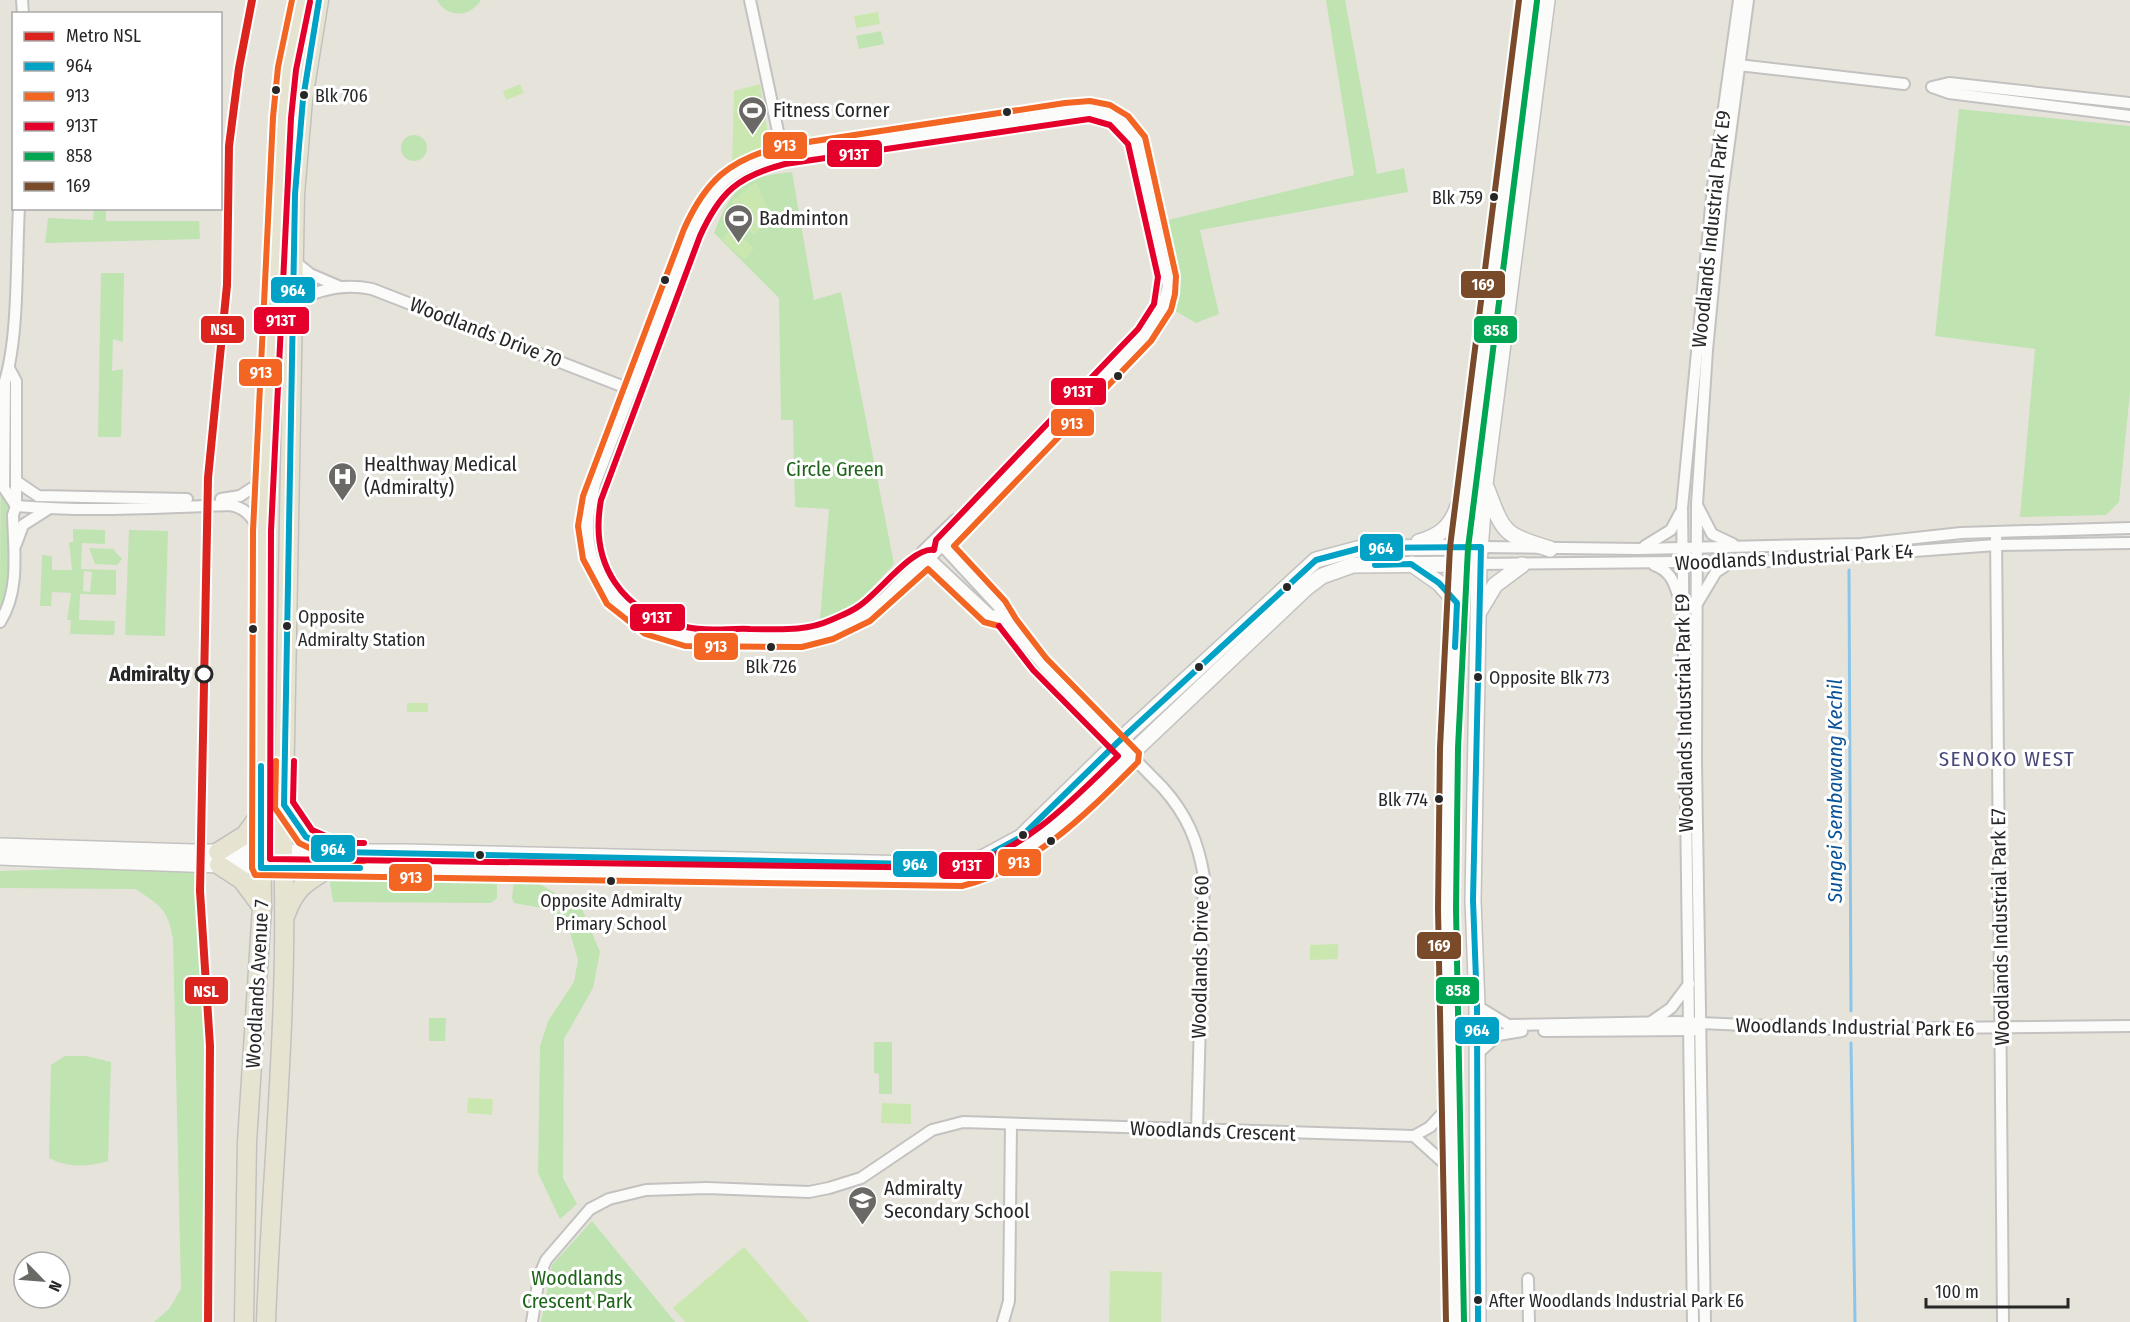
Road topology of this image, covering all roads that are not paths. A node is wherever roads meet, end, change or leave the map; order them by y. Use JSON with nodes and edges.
{"nodes":[{"id":1,"x":301,"y":0,"type":"edge"},
{"id":2,"x":319,"y":0,"type":"edge"},
{"id":3,"x":750,"y":0,"type":"edge"},
{"id":4,"x":1527,"y":0,"type":"edge"},
{"id":5,"x":1547,"y":0,"type":"edge"},
{"id":6,"x":1739,"y":0,"type":"edge"},
{"id":7,"x":1748,"y":0,"type":"edge"},
{"id":8,"x":1738,"y":65,"type":"junction"},
{"id":9,"x":1904,"y":84,"type":"dead end"},
{"id":10,"x":2130,"y":103,"type":"edge"},
{"id":11,"x":2130,"y":116,"type":"edge"},
{"id":12,"x":783,"y":155,"type":"junction"},
{"id":13,"x":286,"y":194,"type":"junction"},
{"id":14,"x":18,"y":210,"type":"edge"},
{"id":15,"x":294,"y":261,"type":"junction"},
{"id":16,"x":338,"y":286,"type":"junction"},
{"id":17,"x":294,"y":303,"type":"junction"},
{"id":18,"x":9,"y":368,"type":"junction"},
{"id":19,"x":632,"y":390,"type":"junction"},
{"id":20,"x":1698,"y":399,"type":"junction"},
{"id":21,"x":263,"y":480,"type":"junction"},
{"id":22,"x":16,"y":481,"type":"junction"},
{"id":23,"x":1485,"y":484,"type":"junction"},
{"id":24,"x":1465,"y":485,"type":"junction"},
{"id":25,"x":1696,"y":504,"type":"junction"},
{"id":26,"x":16,"y":506,"type":"junction"},
{"id":27,"x":50,"y":508,"type":"junction"},
{"id":28,"x":1682,"y":508,"type":"junction"},
{"id":29,"x":2130,"y":528,"type":"edge"},
{"id":30,"x":2099,"y":530,"type":"junction"},
{"id":31,"x":262,"y":531,"type":"junction"},
{"id":32,"x":2037,"y":532,"type":"junction"},
{"id":33,"x":1996,"y":533,"type":"junction"},
{"id":34,"x":939,"y":542,"type":"junction"},
{"id":35,"x":2130,"y":543,"type":"edge"},
{"id":36,"x":2037,"y":544,"type":"junction"},
{"id":37,"x":2098,"y":544,"type":"junction"},
{"id":38,"x":1996,"y":545,"type":"junction"},
{"id":39,"x":1407,"y":546,"type":"junction"},
{"id":40,"x":1740,"y":546,"type":"junction"},
{"id":41,"x":1458,"y":547,"type":"junction"},
{"id":42,"x":1481,"y":547,"type":"junction"},
{"id":43,"x":1696,"y":547,"type":"junction"},
{"id":44,"x":1681,"y":548,"type":"junction"},
{"id":45,"x":1550,"y":549,"type":"junction"},
{"id":46,"x":1639,"y":549,"type":"junction"},
{"id":47,"x":14,"y":550,"type":"junction"},
{"id":48,"x":926,"y":555,"type":"junction"},
{"id":49,"x":1731,"y":562,"type":"junction"},
{"id":50,"x":1649,"y":563,"type":"junction"},
{"id":51,"x":1682,"y":563,"type":"junction"},
{"id":52,"x":1695,"y":563,"type":"junction"},
{"id":53,"x":1411,"y":564,"type":"junction"},
{"id":54,"x":1458,"y":564,"type":"junction"},
{"id":55,"x":1479,"y":564,"type":"junction"},
{"id":56,"x":1522,"y":565,"type":"junction"},
{"id":57,"x":1457,"y":603,"type":"junction"},
{"id":58,"x":1697,"y":605,"type":"junction"},
{"id":59,"x":1479,"y":614,"type":"junction"},
{"id":60,"x":1683,"y":616,"type":"junction"},
{"id":61,"x":1004,"y":618,"type":"junction"},
{"id":62,"x":0,"y":622,"type":"edge"},
{"id":63,"x":1118,"y":742,"type":"junction"},
{"id":64,"x":1131,"y":756,"type":"junction"},
{"id":65,"x":284,"y":805,"type":"junction"},
{"id":66,"x":262,"y":812,"type":"junction"},
{"id":67,"x":0,"y":846,"type":"edge"},
{"id":68,"x":0,"y":857,"type":"edge"},
{"id":69,"x":218,"y":859,"type":"junction"},
{"id":70,"x":336,"y":859,"type":"junction"},
{"id":71,"x":261,"y":860,"type":"junction"},
{"id":72,"x":283,"y":860,"type":"junction"},
{"id":73,"x":261,"y":907,"type":"junction"},
{"id":74,"x":284,"y":920,"type":"junction"},
{"id":75,"x":1689,"y":984,"type":"junction"},
{"id":76,"x":1477,"y":1006,"type":"junction"},
{"id":77,"x":1651,"y":1022,"type":"junction"},
{"id":78,"x":1696,"y":1026,"type":"junction"},
{"id":79,"x":2130,"y":1026,"type":"edge"},
{"id":80,"x":2001,"y":1028,"type":"junction"},
{"id":81,"x":1476,"y":1055,"type":"junction"},
{"id":82,"x":1452,"y":1103,"type":"junction"},
{"id":83,"x":1011,"y":1125,"type":"junction"},
{"id":84,"x":1197,"y":1130,"type":"junction"},
{"id":85,"x":1414,"y":1136,"type":"junction"},
{"id":86,"x":1454,"y":1172,"type":"junction"},
{"id":87,"x":1528,"y":1279,"type":"dead end"},
{"id":88,"x":244,"y":1322,"type":"edge"},
{"id":89,"x":266,"y":1322,"type":"edge"},
{"id":90,"x":532,"y":1322,"type":"edge"},
{"id":91,"x":1003,"y":1322,"type":"edge"},
{"id":92,"x":1455,"y":1322,"type":"edge"},
{"id":93,"x":1478,"y":1322,"type":"edge"},
{"id":94,"x":1529,"y":1322,"type":"edge"},
{"id":95,"x":1693,"y":1322,"type":"edge"},
{"id":96,"x":1705,"y":1322,"type":"edge"},
{"id":97,"x":2003,"y":1322,"type":"edge"}],
"edges":[{"from":1,"to":13,"type":"main road","name":"Woodlands Avenue 7"},
{"from":2,"to":13,"type":"main road","name":"Woodlands Avenue 7"},
{"from":3,"to":12,"type":"street"},
{"from":4,"to":24,"type":"street"},
{"from":5,"to":23,"type":"street"},
{"from":6,"to":20,"type":"street","name":"Woodlands Industrial Park E9"},
{"from":7,"to":8,"type":"street","name":"Woodlands Industrial Park E9"},
{"from":8,"to":9,"type":"street"},
{"from":8,"to":20,"type":"street","name":"Woodlands Industrial Park E9"},
{"from":10,"to":11,"type":"street"},
{"from":12,"to":19,"type":"street"},
{"from":12,"to":34,"type":"street"},
{"from":13,"to":15,"type":"main road","name":"Woodlands Avenue 7"},
{"from":13,"to":21,"type":"main road","name":"Woodlands Avenue 7"},
{"from":14,"to":18,"type":"street"},
{"from":15,"to":16,"type":"street","name":"Woodlands Drive 70"},
{"from":15,"to":17,"type":"main road","name":"Woodlands Avenue 7"},
{"from":16,"to":17,"type":"street","name":"Woodlands Drive 70"},
{"from":16,"to":19,"type":"street","name":"Woodlands Drive 70"},
{"from":17,"to":65,"type":"main road","name":"Woodlands Avenue 7"},
{"from":18,"to":22,"type":"street"},
{"from":18,"to":26,"type":"street"},
{"from":19,"to":48,"type":"street"},
{"from":20,"to":25,"type":"street","name":"Woodlands Industrial Park E9"},
{"from":20,"to":28,"type":"street","name":"Woodlands Industrial Park E9"},
{"from":21,"to":22,"type":"street"},
{"from":21,"to":31,"type":"main road","name":"Woodlands Avenue 7"},
{"from":22,"to":26,"type":"street"},
{"from":23,"to":42,"type":"street"},
{"from":23,"to":45,"type":"street"},
{"from":24,"to":39,"type":"street"},
{"from":24,"to":41,"type":"street"},
{"from":25,"to":40,"type":"street"},
{"from":25,"to":43,"type":"street","name":"Woodlands Industrial Park E9"},
{"from":26,"to":27,"type":"street"},
{"from":26,"to":47,"type":"street"},
{"from":27,"to":31,"type":"street"},
{"from":27,"to":47,"type":"street"},
{"from":28,"to":44,"type":"street","name":"Woodlands Industrial Park E9"},
{"from":28,"to":46,"type":"street"},
{"from":29,"to":30,"type":"street","name":"Woodlands Industrial Park E4"},
{"from":30,"to":32,"type":"street","name":"Woodlands Industrial Park E4"},
{"from":30,"to":37,"type":"street"},
{"from":31,"to":66,"type":"main road","name":"Woodlands Avenue 7"},
{"from":32,"to":33,"type":"street","name":"Woodlands Industrial Park E4"},
{"from":32,"to":36,"type":"street"},
{"from":33,"to":38,"type":"street","name":"Woodlands Industrial Park E7"},
{"from":33,"to":40,"type":"street","name":"Woodlands Industrial Park E4"},
{"from":34,"to":48,"type":"street"},
{"from":34,"to":61,"type":"street","name":"Woodlands Drive 60"},
{"from":35,"to":37,"type":"street","name":"Woodlands Industrial Park E4"},
{"from":36,"to":37,"type":"street","name":"Woodlands Industrial Park E4"},
{"from":36,"to":38,"type":"street","name":"Woodlands Industrial Park E4"},
{"from":38,"to":49,"type":"street","name":"Woodlands Industrial Park E4"},
{"from":38,"to":80,"type":"street","name":"Woodlands Industrial Park E7"},
{"from":39,"to":41,"type":"street","name":"Woodlands Industrial Park E4"},
{"from":39,"to":63,"type":"street"},
{"from":40,"to":43,"type":"street","name":"Woodlands Industrial Park E4"},
{"from":41,"to":42,"type":"street","name":"Woodlands Industrial Park E4"},
{"from":41,"to":54,"type":"street"},
{"from":42,"to":45,"type":"street","name":"Woodlands Industrial Park E4"},
{"from":42,"to":55,"type":"street"},
{"from":43,"to":44,"type":"street","name":"Woodlands Industrial Park E4"},
{"from":43,"to":52,"type":"street","name":"Woodlands Industrial Park E9"},
{"from":44,"to":46,"type":"street","name":"Woodlands Industrial Park E4"},
{"from":44,"to":51,"type":"street","name":"Woodlands Industrial Park E9"},
{"from":45,"to":46,"type":"street","name":"Woodlands Industrial Park E4"},
{"from":47,"to":62,"type":"street"},
{"from":48,"to":61,"type":"street"},
{"from":49,"to":52,"type":"street","name":"Woodlands Industrial Park E4"},
{"from":49,"to":58,"type":"street"},
{"from":50,"to":51,"type":"street","name":"Woodlands Industrial Park E4"},
{"from":50,"to":56,"type":"street","name":"Woodlands Industrial Park E4"},
{"from":50,"to":60,"type":"street"},
{"from":51,"to":52,"type":"street","name":"Woodlands Industrial Park E4"},
{"from":51,"to":60,"type":"street","name":"Woodlands Industrial Park E9"},
{"from":52,"to":58,"type":"street","name":"Woodlands Industrial Park E9"},
{"from":53,"to":54,"type":"street","name":"Woodlands Industrial Park E4"},
{"from":53,"to":57,"type":"street"},
{"from":53,"to":64,"type":"street","name":"Woodlands Industrial Park E4"},
{"from":54,"to":55,"type":"street","name":"Woodlands Industrial Park E4"},
{"from":54,"to":57,"type":"street"},
{"from":55,"to":56,"type":"street","name":"Woodlands Industrial Park E4"},
{"from":55,"to":59,"type":"street"},
{"from":56,"to":59,"type":"street"},
{"from":57,"to":82,"type":"street"},
{"from":58,"to":78,"type":"street","name":"Woodlands Industrial Park E9"},
{"from":59,"to":76,"type":"street"},
{"from":60,"to":75,"type":"street","name":"Woodlands Industrial Park E9"},
{"from":61,"to":63,"type":"street","name":"Woodlands Drive 60"},
{"from":63,"to":64,"type":"street","name":"Woodlands Drive 60"},
{"from":63,"to":70,"type":"street"},
{"from":64,"to":70,"type":"street","name":"Woodlands Industrial Park E4"},
{"from":64,"to":84,"type":"street","name":"Woodlands Drive 60"},
{"from":65,"to":70,"type":"main road"},
{"from":65,"to":72,"type":"main road","name":"Woodlands Avenue 7"},
{"from":66,"to":69,"type":"main road"},
{"from":66,"to":71,"type":"main road","name":"Woodlands Avenue 7"},
{"from":67,"to":69,"type":"street"},
{"from":68,"to":69,"type":"street"},
{"from":69,"to":71,"type":"street"},
{"from":69,"to":73,"type":"main road"},
{"from":70,"to":72,"type":"street"},
{"from":70,"to":74,"type":"main road"},
{"from":71,"to":72,"type":"street"},
{"from":71,"to":73,"type":"main road","name":"Woodlands Avenue 7"},
{"from":72,"to":74,"type":"main road","name":"Woodlands Avenue 7"},
{"from":73,"to":88,"type":"main road","name":"Woodlands Avenue 7"},
{"from":74,"to":89,"type":"main road","name":"Woodlands Avenue 7"},
{"from":75,"to":77,"type":"street"},
{"from":75,"to":78,"type":"street","name":"Woodlands Industrial Park E9"},
{"from":76,"to":77,"type":"street","name":"Woodlands Industrial Park E6"},
{"from":76,"to":81,"type":"street"},
{"from":77,"to":78,"type":"street","name":"Woodlands Industrial Park E6"},
{"from":78,"to":80,"type":"street","name":"Woodlands Industrial Park E6"},
{"from":78,"to":81,"type":"street","name":"Woodlands Industrial Park E6"},
{"from":78,"to":95,"type":"street","name":"Woodlands Industrial Park E9"},
{"from":78,"to":96,"type":"street","name":"Woodlands Industrial Park E9"},
{"from":79,"to":80,"type":"street","name":"Woodlands Industrial Park E6"},
{"from":80,"to":97,"type":"street","name":"Woodlands Industrial Park E7"},
{"from":81,"to":93,"type":"street"},
{"from":82,"to":85,"type":"street"},
{"from":82,"to":86,"type":"street"},
{"from":83,"to":84,"type":"street","name":"Woodlands Crescent"},
{"from":83,"to":90,"type":"street","name":"Woodlands Crescent"},
{"from":83,"to":91,"type":"street"},
{"from":84,"to":85,"type":"street","name":"Woodlands Crescent"},
{"from":85,"to":86,"type":"street"},
{"from":86,"to":92,"type":"street"},
{"from":87,"to":94,"type":"street"}]}
